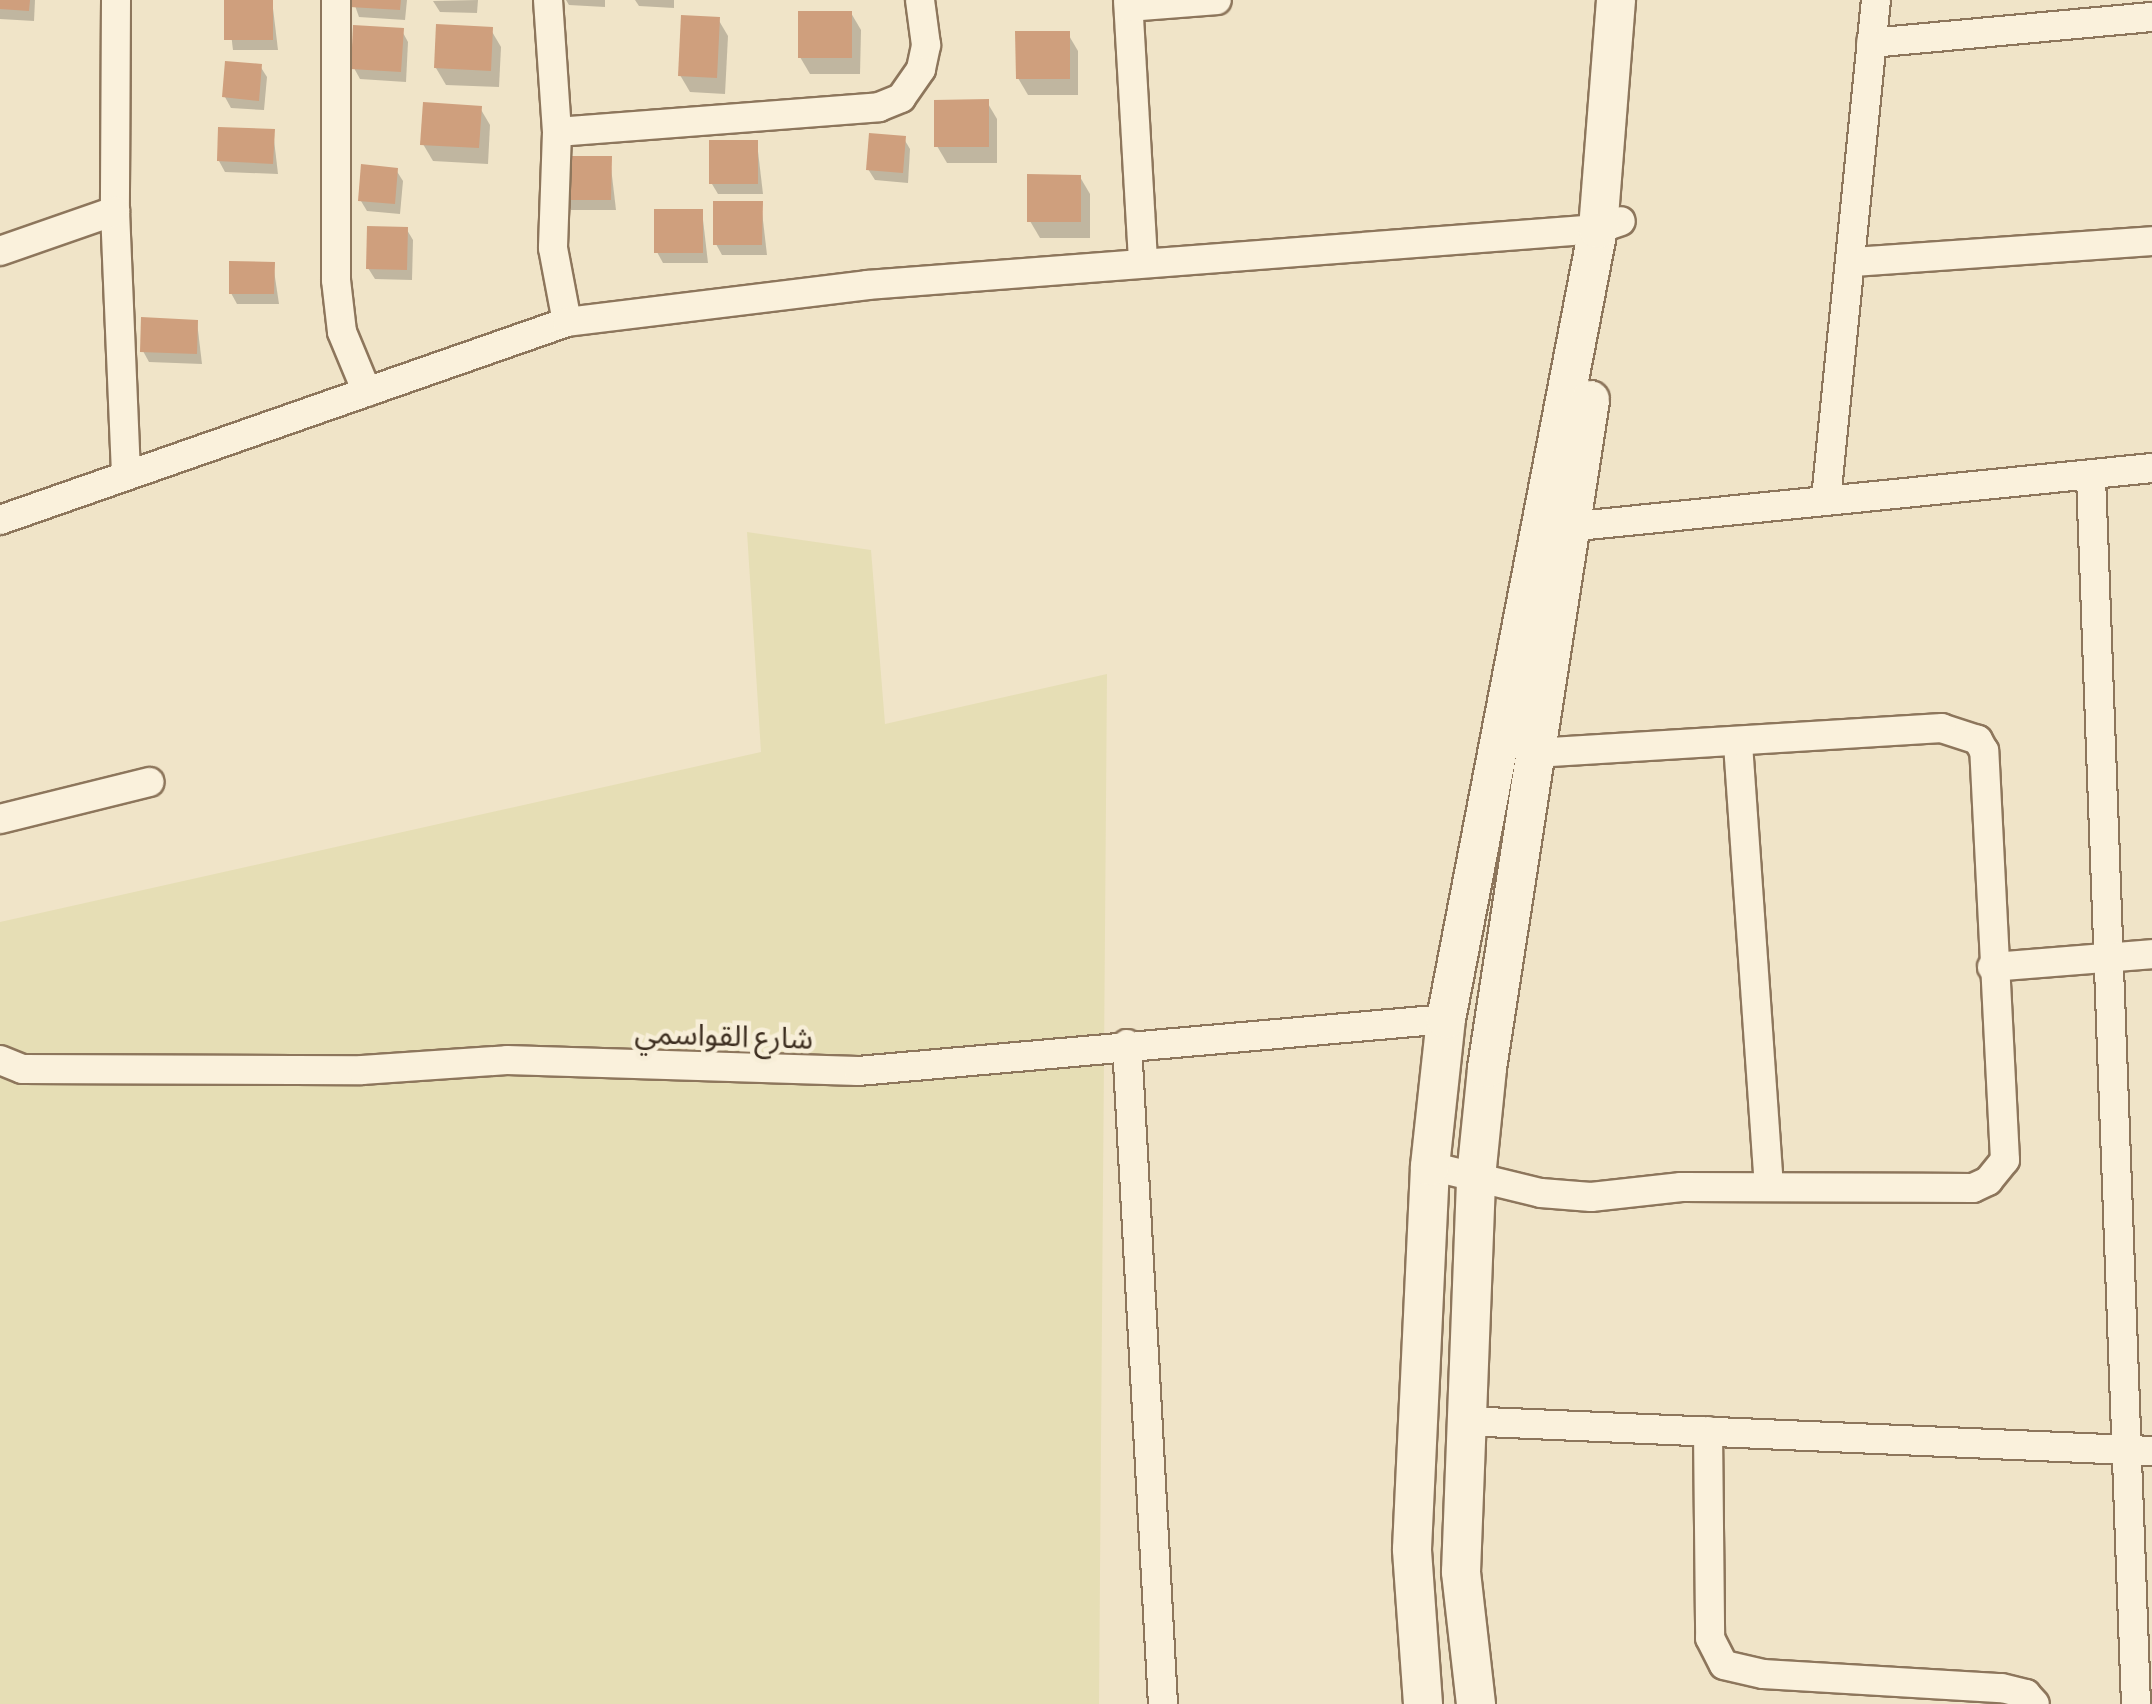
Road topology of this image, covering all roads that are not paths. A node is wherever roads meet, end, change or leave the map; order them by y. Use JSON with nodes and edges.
{"nodes":[{"id":1,"x":116,"y":0,"type":"edge"},
{"id":2,"x":336,"y":0,"type":"edge"},
{"id":3,"x":548,"y":0,"type":"edge"},
{"id":4,"x":920,"y":0,"type":"edge"},
{"id":5,"x":1218,"y":0,"type":"edge"},
{"id":6,"x":1616,"y":0,"type":"edge"},
{"id":7,"x":1628,"y":0,"type":"edge"},
{"id":8,"x":1876,"y":0,"type":"edge"},
{"id":9,"x":1128,"y":4,"type":"edge"},
{"id":10,"x":2152,"y":16,"type":"edge"},
{"id":11,"x":1871,"y":43,"type":"junction"},
{"id":12,"x":557,"y":132,"type":"junction"},
{"id":13,"x":116,"y":210,"type":"junction"},
{"id":14,"x":1610,"y":225,"type":"junction"},
{"id":15,"x":2152,"y":241,"type":"edge"},
{"id":16,"x":0,"y":251,"type":"edge"},
{"id":17,"x":1143,"y":261,"type":"junction"},
{"id":18,"x":1853,"y":262,"type":"junction"},
{"id":19,"x":567,"y":322,"type":"junction"},
{"id":20,"x":367,"y":392,"type":"junction"},
{"id":21,"x":2152,"y":468,"type":"edge"},
{"id":22,"x":126,"y":474,"type":"junction"},
{"id":23,"x":2091,"y":477,"type":"junction"},
{"id":24,"x":1826,"y":499,"type":"junction"},
{"id":25,"x":0,"y":520,"type":"edge"},
{"id":26,"x":1568,"y":527,"type":"junction"},
{"id":27,"x":1738,"y":744,"type":"junction"},
{"id":28,"x":1535,"y":753,"type":"junction"},
{"id":29,"x":149,"y":782,"type":"dead end"},
{"id":30,"x":0,"y":819,"type":"edge"},
{"id":31,"x":1483,"y":834,"type":"junction"},
{"id":32,"x":1520,"y":840,"type":"junction"},
{"id":33,"x":2152,"y":954,"type":"edge"},
{"id":34,"x":2107,"y":958,"type":"junction"},
{"id":35,"x":1992,"y":968,"type":"junction"},
{"id":36,"x":1446,"y":1019,"type":"junction"},
{"id":37,"x":1127,"y":1044,"type":"junction"},
{"id":38,"x":0,"y":1060,"type":"edge"},
{"id":39,"x":1430,"y":1166,"type":"junction"},
{"id":40,"x":1476,"y":1178,"type":"junction"},
{"id":41,"x":1769,"y":1186,"type":"junction"},
{"id":42,"x":1463,"y":1421,"type":"junction"},
{"id":43,"x":1708,"y":1431,"type":"junction"},
{"id":44,"x":2141,"y":1451,"type":"edge"},
{"id":45,"x":1163,"y":1704,"type":"edge"},
{"id":46,"x":1423,"y":1704,"type":"edge"},
{"id":47,"x":1476,"y":1704,"type":"edge"},
{"id":48,"x":2034,"y":1704,"type":"edge"},
{"id":49,"x":2136,"y":1704,"type":"edge"}],
"edges":[{"from":1,"to":13,"type":"street"},
{"from":2,"to":20,"type":"street"},
{"from":3,"to":12,"type":"street"},
{"from":4,"to":12,"type":"street"},
{"from":5,"to":9,"type":"street"},
{"from":6,"to":14,"type":"main road"},
{"from":7,"to":14,"type":"main road"},
{"from":8,"to":11,"type":"street"},
{"from":9,"to":17,"type":"street"},
{"from":10,"to":11,"type":"street"},
{"from":11,"to":18,"type":"street"},
{"from":12,"to":19,"type":"street"},
{"from":13,"to":16,"type":"street"},
{"from":13,"to":22,"type":"street"},
{"from":14,"to":17,"type":"street"},
{"from":14,"to":26,"type":"main road"},
{"from":14,"to":31,"type":"main road"},
{"from":15,"to":18,"type":"street"},
{"from":17,"to":19,"type":"street"},
{"from":18,"to":24,"type":"street"},
{"from":19,"to":20,"type":"street"},
{"from":20,"to":22,"type":"street"},
{"from":21,"to":23,"type":"street"},
{"from":22,"to":25,"type":"street"},
{"from":23,"to":24,"type":"street"},
{"from":23,"to":34,"type":"street"},
{"from":24,"to":26,"type":"street"},
{"from":26,"to":28,"type":"main road"},
{"from":27,"to":28,"type":"street"},
{"from":27,"to":35,"type":"street"},
{"from":27,"to":41,"type":"street"},
{"from":28,"to":32,"type":"main road"},
{"from":29,"to":30,"type":"street"},
{"from":31,"to":32,"type":"main road"},
{"from":31,"to":36,"type":"main road"},
{"from":32,"to":40,"type":"main road"},
{"from":33,"to":34,"type":"street"},
{"from":34,"to":35,"type":"street"},
{"from":34,"to":44,"type":"street"},
{"from":35,"to":41,"type":"street"},
{"from":36,"to":37,"type":"street","name":"شارع القواسمي"},
{"from":36,"to":39,"type":"main road"},
{"from":37,"to":38,"type":"street","name":"شارع القواسمي"},
{"from":37,"to":45,"type":"street"},
{"from":39,"to":40,"type":"street"},
{"from":39,"to":46,"type":"main road"},
{"from":40,"to":41,"type":"street"},
{"from":40,"to":42,"type":"main road"},
{"from":42,"to":43,"type":"street"},
{"from":42,"to":47,"type":"main road"},
{"from":43,"to":44,"type":"street"},
{"from":43,"to":48,"type":"street"},
{"from":44,"to":49,"type":"street"}]}
